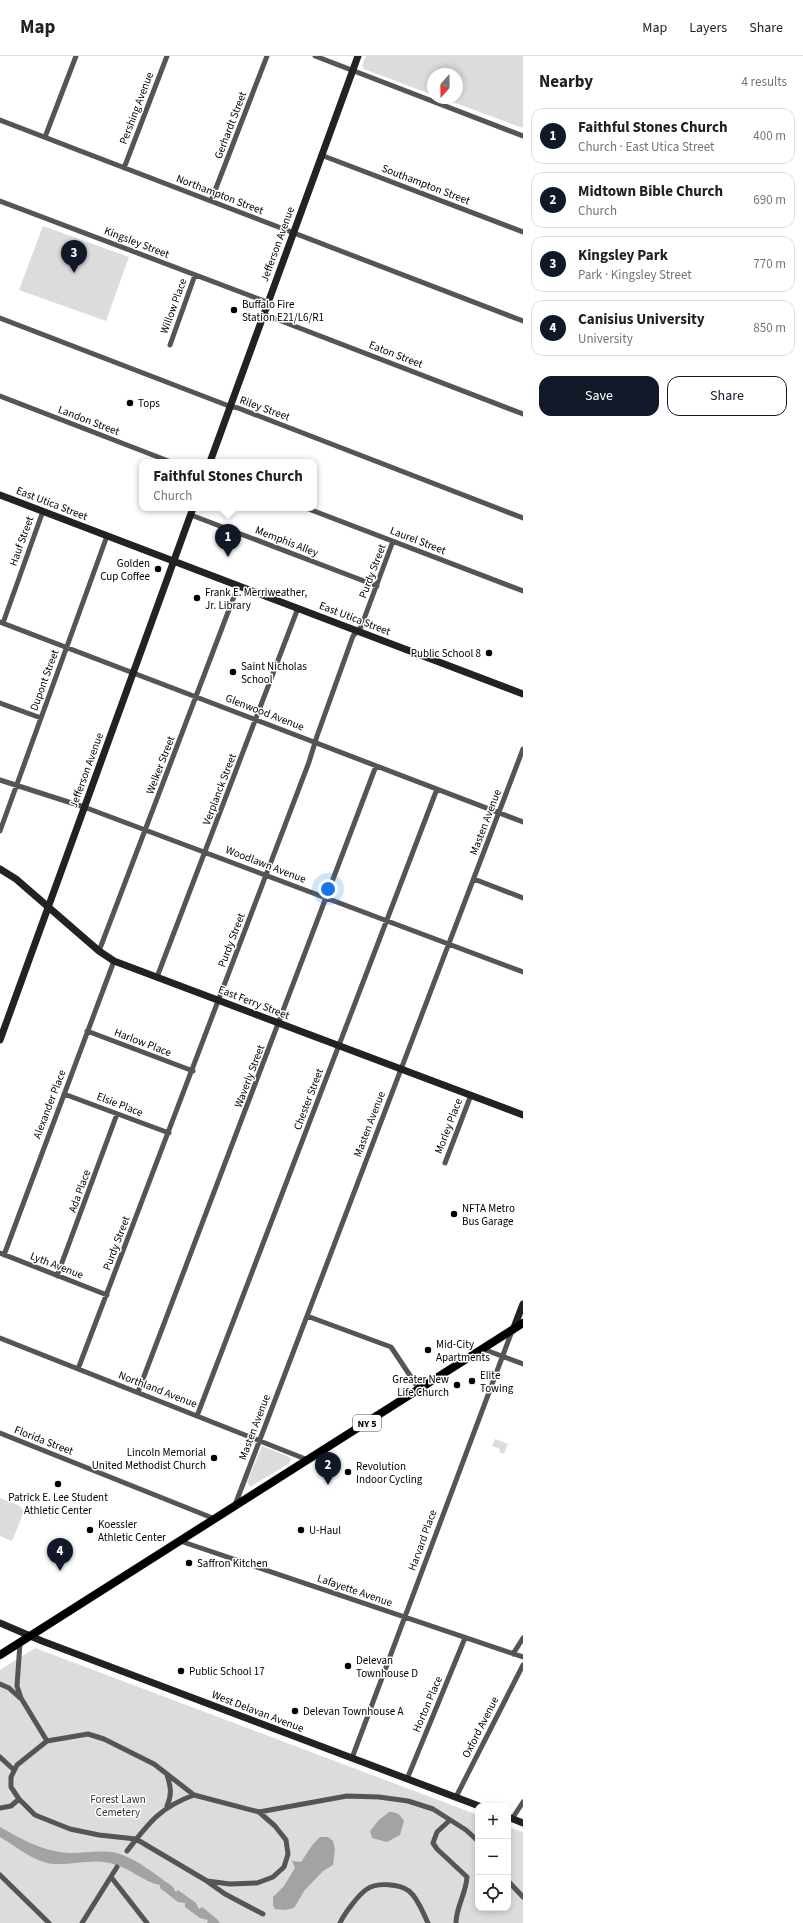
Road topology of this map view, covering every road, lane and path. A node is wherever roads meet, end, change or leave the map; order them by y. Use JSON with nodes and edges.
{"nodes":[{"id":1,"x":76,"y":56,"type":"edge"},
{"id":2,"x":167,"y":56,"type":"edge"},
{"id":3,"x":267,"y":56,"type":"edge"},
{"id":4,"x":315,"y":56,"type":"edge"},
{"id":5,"x":358,"y":56,"type":"edge"},
{"id":6,"x":353,"y":71,"type":"junction"},
{"id":7,"x":0,"y":120,"type":"edge"},
{"id":8,"x":523,"y":136,"type":"edge"},
{"id":9,"x":45,"y":138,"type":"junction"},
{"id":10,"x":321,"y":155,"type":"junction"},
{"id":11,"x":124,"y":168,"type":"junction"},
{"id":12,"x":0,"y":201,"type":"edge"},
{"id":13,"x":211,"y":201,"type":"junction"},
{"id":14,"x":292,"y":232,"type":"junction"},
{"id":15,"x":523,"y":232,"type":"edge"},
{"id":16,"x":195,"y":275,"type":"junction"},
{"id":17,"x":267,"y":302,"type":"junction"},
{"id":18,"x":263,"y":314,"type":"junction"},
{"id":19,"x":0,"y":318,"type":"edge"},
{"id":20,"x":523,"y":321,"type":"edge"},
{"id":21,"x":170,"y":345,"type":"dead end"},
{"id":22,"x":0,"y":396,"type":"edge"},
{"id":23,"x":229,"y":406,"type":"junction"},
{"id":24,"x":523,"y":414,"type":"edge"},
{"id":25,"x":163,"y":459,"type":"edge"},
{"id":26,"x":211,"y":459,"type":"edge"},
{"id":27,"x":0,"y":495,"type":"edge"},
{"id":28,"x":43,"y":511,"type":"junction"},
{"id":29,"x":192,"y":511,"type":"edge"},
{"id":30,"x":314,"y":511,"type":"edge"},
{"id":31,"x":523,"y":518,"type":"edge"},
{"id":32,"x":107,"y":536,"type":"junction"},
{"id":33,"x":393,"y":541,"type":"junction"},
{"id":34,"x":174,"y":561,"type":"junction"},
{"id":35,"x":238,"y":586,"type":"junction"},
{"id":36,"x":376,"y":586,"type":"junction"},
{"id":37,"x":523,"y":591,"type":"edge"},
{"id":38,"x":298,"y":608,"type":"junction"},
{"id":39,"x":1,"y":622,"type":"edge"},
{"id":40,"x":358,"y":631,"type":"junction"},
{"id":41,"x":67,"y":647,"type":"junction"},
{"id":42,"x":134,"y":673,"type":"junction"},
{"id":43,"x":523,"y":694,"type":"edge"},
{"id":44,"x":196,"y":696,"type":"junction"},
{"id":45,"x":0,"y":703,"type":"edge"},
{"id":46,"x":41,"y":718,"type":"junction"},
{"id":47,"x":256,"y":719,"type":"junction"},
{"id":48,"x":315,"y":742,"type":"junction"},
{"id":49,"x":523,"y":750,"type":"edge"},
{"id":50,"x":376,"y":766,"type":"junction"},
{"id":51,"x":0,"y":780,"type":"edge"},
{"id":52,"x":16,"y":786,"type":"junction"},
{"id":53,"x":436,"y":789,"type":"junction"},
{"id":54,"x":84,"y":807,"type":"junction"},
{"id":55,"x":499,"y":813,"type":"junction"},
{"id":56,"x":523,"y":822,"type":"edge"},
{"id":57,"x":146,"y":830,"type":"junction"},
{"id":58,"x":0,"y":831,"type":"edge"},
{"id":59,"x":206,"y":852,"type":"junction"},
{"id":60,"x":0,"y":869,"type":"edge"},
{"id":61,"x":266,"y":875,"type":"junction"},
{"id":62,"x":474,"y":879,"type":"junction"},
{"id":63,"x":326,"y":897,"type":"junction"},
{"id":64,"x":523,"y":898,"type":"edge"},
{"id":65,"x":49,"y":907,"type":"junction"},
{"id":66,"x":386,"y":920,"type":"junction"},
{"id":67,"x":449,"y":944,"type":"junction"},
{"id":68,"x":99,"y":951,"type":"junction"},
{"id":69,"x":114,"y":961,"type":"junction"},
{"id":70,"x":523,"y":972,"type":"edge"},
{"id":71,"x":157,"y":977,"type":"junction"},
{"id":72,"x":219,"y":1000,"type":"junction"},
{"id":73,"x":279,"y":1023,"type":"junction"},
{"id":74,"x":87,"y":1031,"type":"junction"},
{"id":75,"x":0,"y":1040,"type":"edge"},
{"id":76,"x":338,"y":1045,"type":"junction"},
{"id":77,"x":401,"y":1069,"type":"junction"},
{"id":78,"x":193,"y":1071,"type":"junction"},
{"id":79,"x":64,"y":1094,"type":"junction"},
{"id":80,"x":471,"y":1095,"type":"junction"},
{"id":81,"x":117,"y":1114,"type":"junction"},
{"id":82,"x":523,"y":1115,"type":"edge"},
{"id":83,"x":169,"y":1134,"type":"junction"},
{"id":84,"x":445,"y":1163,"type":"dead end"},
{"id":85,"x":2,"y":1254,"type":"edge"},
{"id":86,"x":58,"y":1276,"type":"junction"},
{"id":87,"x":107,"y":1295,"type":"junction"},
{"id":88,"x":523,"y":1304,"type":"edge"},
{"id":89,"x":307,"y":1316,"type":"junction"},
{"id":90,"x":523,"y":1323,"type":"edge"},
{"id":91,"x":513,"y":1330,"type":"junction"},
{"id":92,"x":0,"y":1338,"type":"edge"},
{"id":93,"x":483,"y":1349,"type":"junction"},
{"id":94,"x":502,"y":1356,"type":"junction"},
{"id":95,"x":523,"y":1364,"type":"edge"},
{"id":96,"x":78,"y":1369,"type":"junction"},
{"id":97,"x":419,"y":1389,"type":"junction"},
{"id":98,"x":138,"y":1392,"type":"junction"},
{"id":99,"x":197,"y":1416,"type":"junction"},
{"id":100,"x":0,"y":1433,"type":"edge"},
{"id":101,"x":260,"y":1440,"type":"junction"},
{"id":102,"x":308,"y":1460,"type":"junction"},
{"id":103,"x":234,"y":1506,"type":"junction"},
{"id":104,"x":215,"y":1519,"type":"junction"},
{"id":105,"x":180,"y":1541,"type":"junction"},
{"id":106,"x":404,"y":1618,"type":"junction"},
{"id":107,"x":0,"y":1623,"type":"edge"},
{"id":108,"x":30,"y":1636,"type":"junction"},
{"id":109,"x":465,"y":1638,"type":"junction"},
{"id":110,"x":523,"y":1638,"type":"edge"},
{"id":111,"x":20,"y":1643,"type":"junction"},
{"id":112,"x":513,"y":1654,"type":"junction"},
{"id":113,"x":0,"y":1655,"type":"edge"},
{"id":114,"x":523,"y":1657,"type":"edge"},
{"id":115,"x":523,"y":1666,"type":"edge"},
{"id":116,"x":0,"y":1684,"type":"edge"},
{"id":117,"x":21,"y":1698,"type":"junction"},
{"id":118,"x":47,"y":1741,"type":"junction"},
{"id":119,"x":0,"y":1756,"type":"edge"},
{"id":120,"x":352,"y":1758,"type":"junction"},
{"id":121,"x":14,"y":1770,"type":"junction"},
{"id":122,"x":166,"y":1774,"type":"junction"},
{"id":123,"x":407,"y":1779,"type":"junction"},
{"id":124,"x":194,"y":1796,"type":"junction"},
{"id":125,"x":456,"y":1797,"type":"junction"},
{"id":126,"x":18,"y":1799,"type":"junction"},
{"id":127,"x":523,"y":1802,"type":"edge"},
{"id":128,"x":475,"y":1804,"type":"edge"},
{"id":129,"x":167,"y":1806,"type":"junction"},
{"id":130,"x":0,"y":1808,"type":"edge"},
{"id":131,"x":259,"y":1812,"type":"junction"},
{"id":132,"x":511,"y":1817,"type":"edge"},
{"id":133,"x":511,"y":1818,"type":"edge"},
{"id":134,"x":450,"y":1820,"type":"junction"},
{"id":135,"x":523,"y":1823,"type":"edge"},
{"id":136,"x":136,"y":1839,"type":"junction"},
{"id":137,"x":476,"y":1839,"type":"edge"},
{"id":138,"x":127,"y":1852,"type":"dead end"},
{"id":139,"x":117,"y":1867,"type":"dead end"},
{"id":140,"x":0,"y":1875,"type":"edge"},
{"id":141,"x":111,"y":1877,"type":"junction"},
{"id":142,"x":207,"y":1881,"type":"junction"},
{"id":143,"x":511,"y":1884,"type":"edge"},
{"id":144,"x":523,"y":1897,"type":"edge"},
{"id":145,"x":263,"y":1914,"type":"dead end"},
{"id":146,"x":48,"y":1923,"type":"edge"},
{"id":147,"x":82,"y":1923,"type":"edge"},
{"id":148,"x":147,"y":1923,"type":"edge"},
{"id":149,"x":340,"y":1923,"type":"edge"},
{"id":150,"x":428,"y":1923,"type":"edge"},
{"id":151,"x":456,"y":1923,"type":"edge"}],
"edges":[{"from":1,"to":9,"type":"street"},
{"from":2,"to":11,"type":"street","name":"Pershing Avenue"},
{"from":3,"to":13,"type":"street","name":"Gerhardt Street"},
{"from":4,"to":6,"type":"street"},
{"from":5,"to":6,"type":"street","name":"Jefferson Avenue"},
{"from":6,"to":8,"type":"street"},
{"from":6,"to":10,"type":"street","name":"Jefferson Avenue"},
{"from":7,"to":9,"type":"street","name":"Northampton Street"},
{"from":9,"to":11,"type":"street","name":"Northampton Street"},
{"from":10,"to":14,"type":"street","name":"Jefferson Avenue"},
{"from":10,"to":15,"type":"street","name":"Southampton Street"},
{"from":11,"to":13,"type":"street","name":"Northampton Street"},
{"from":12,"to":16,"type":"street","name":"Kingsley Street"},
{"from":13,"to":14,"type":"street","name":"Northampton Street"},
{"from":14,"to":17,"type":"street","name":"Jefferson Avenue"},
{"from":14,"to":20,"type":"street","name":"Northampton Street"},
{"from":16,"to":17,"type":"street","name":"Kingsley Street"},
{"from":16,"to":21,"type":"street","name":"Willow Place"},
{"from":17,"to":18,"type":"street","name":"Jefferson Avenue"},
{"from":18,"to":23,"type":"street","name":"Jefferson Avenue"},
{"from":18,"to":24,"type":"street","name":"Eaton Street"},
{"from":19,"to":23,"type":"street","name":"Riley Street"},
{"from":22,"to":25,"type":"street","name":"Landon Street"},
{"from":23,"to":26,"type":"street","name":"Jefferson Avenue"},
{"from":23,"to":31,"type":"street","name":"Riley Street"},
{"from":27,"to":28,"type":"street","name":"East Utica Street"},
{"from":28,"to":32,"type":"street","name":"East Utica Street"},
{"from":28,"to":39,"type":"street","name":"Hauf Street"},
{"from":29,"to":34,"type":"street","name":"Jefferson Avenue"},
{"from":29,"to":36,"type":"street","name":"Memphis Alley"},
{"from":30,"to":33,"type":"street","name":"Laurel Street"},
{"from":32,"to":34,"type":"street","name":"East Utica Street"},
{"from":32,"to":41,"type":"street","name":"Dupont Street"},
{"from":33,"to":36,"type":"street","name":"Purdy Street"},
{"from":33,"to":37,"type":"street","name":"Laurel Street"},
{"from":34,"to":35,"type":"street","name":"East Utica Street"},
{"from":34,"to":42,"type":"street","name":"Jefferson Avenue"},
{"from":35,"to":38,"type":"street","name":"East Utica Street"},
{"from":35,"to":44,"type":"street","name":"Welker Street"},
{"from":36,"to":40,"type":"street","name":"Purdy Street"},
{"from":38,"to":40,"type":"street","name":"East Utica Street"},
{"from":38,"to":47,"type":"street","name":"Verplanck Street"},
{"from":39,"to":41,"type":"street","name":"Glenwood Avenue"},
{"from":40,"to":43,"type":"street","name":"East Utica Street"},
{"from":40,"to":48,"type":"street","name":"Purdy Street"},
{"from":41,"to":42,"type":"street","name":"Glenwood Avenue"},
{"from":41,"to":46,"type":"street","name":"Dupont Street"},
{"from":42,"to":44,"type":"street","name":"Glenwood Avenue"},
{"from":42,"to":54,"type":"street","name":"Jefferson Avenue"},
{"from":44,"to":47,"type":"street","name":"Glenwood Avenue"},
{"from":44,"to":57,"type":"street","name":"Welker Street"},
{"from":45,"to":46,"type":"street"},
{"from":46,"to":52,"type":"street","name":"Dupont Street"},
{"from":47,"to":48,"type":"street","name":"Glenwood Avenue"},
{"from":47,"to":59,"type":"street","name":"Verplanck Street"},
{"from":48,"to":50,"type":"street","name":"Glenwood Avenue"},
{"from":48,"to":61,"type":"street","name":"Purdy Street"},
{"from":49,"to":55,"type":"street","name":"Masten Avenue"},
{"from":50,"to":53,"type":"street","name":"Glenwood Avenue"},
{"from":50,"to":63,"type":"street","name":"Waverly Street"},
{"from":51,"to":52,"type":"street","name":"Woodlawn Avenue"},
{"from":52,"to":54,"type":"street","name":"Woodlawn Avenue"},
{"from":52,"to":58,"type":"street","name":"Dupont Street"},
{"from":53,"to":55,"type":"street","name":"Glenwood Avenue"},
{"from":53,"to":66,"type":"street","name":"Chester Street"},
{"from":54,"to":57,"type":"street","name":"Woodlawn Avenue"},
{"from":54,"to":65,"type":"street","name":"Jefferson Avenue"},
{"from":55,"to":56,"type":"street","name":"Glenwood Avenue"},
{"from":55,"to":62,"type":"street","name":"Masten Avenue"},
{"from":57,"to":59,"type":"street","name":"Woodlawn Avenue"},
{"from":57,"to":68,"type":"street","name":"Welker Street"},
{"from":59,"to":61,"type":"street","name":"Woodlawn Avenue"},
{"from":59,"to":71,"type":"street","name":"Verplanck Street"},
{"from":60,"to":65,"type":"street","name":"East Ferry Street"},
{"from":61,"to":63,"type":"street","name":"Woodlawn Avenue"},
{"from":61,"to":72,"type":"street","name":"Purdy Street"},
{"from":62,"to":64,"type":"street"},
{"from":62,"to":67,"type":"street","name":"Masten Avenue"},
{"from":63,"to":66,"type":"street","name":"Woodlawn Avenue"},
{"from":63,"to":73,"type":"street","name":"Waverly Street"},
{"from":65,"to":68,"type":"street","name":"East Ferry Street"},
{"from":65,"to":75,"type":"street","name":"Jefferson Avenue"},
{"from":66,"to":67,"type":"street","name":"Woodlawn Avenue"},
{"from":66,"to":76,"type":"street","name":"Chester Street"},
{"from":67,"to":70,"type":"street","name":"Woodlawn Avenue"},
{"from":67,"to":77,"type":"street","name":"Masten Avenue"},
{"from":68,"to":69,"type":"street","name":"East Ferry Street"},
{"from":69,"to":71,"type":"street","name":"East Ferry Street"},
{"from":69,"to":74,"type":"street","name":"Alexander Place"},
{"from":71,"to":72,"type":"street","name":"East Ferry Street"},
{"from":72,"to":73,"type":"street","name":"East Ferry Street"},
{"from":72,"to":78,"type":"street","name":"Purdy Street"},
{"from":73,"to":76,"type":"street","name":"East Ferry Street"},
{"from":73,"to":98,"type":"street","name":"Waverly Street"},
{"from":74,"to":78,"type":"street","name":"Harlow Place"},
{"from":74,"to":79,"type":"street","name":"Alexander Place"},
{"from":76,"to":77,"type":"street","name":"East Ferry Street"},
{"from":76,"to":99,"type":"street","name":"Chester Street"},
{"from":77,"to":80,"type":"street","name":"East Ferry Street"},
{"from":77,"to":89,"type":"street","name":"Masten Avenue"},
{"from":78,"to":83,"type":"street","name":"Purdy Street"},
{"from":79,"to":81,"type":"street","name":"Elsie Place"},
{"from":79,"to":85,"type":"street","name":"Alexander Place"},
{"from":80,"to":82,"type":"street","name":"East Ferry Street"},
{"from":80,"to":84,"type":"street","name":"Morley Place"},
{"from":81,"to":83,"type":"street","name":"Elsie Place"},
{"from":81,"to":86,"type":"street","name":"Ada Place"},
{"from":83,"to":87,"type":"street","name":"Purdy Street"},
{"from":85,"to":86,"type":"street","name":"Lyth Avenue"},
{"from":86,"to":87,"type":"street","name":"Lyth Avenue"},
{"from":87,"to":96,"type":"street","name":"Purdy Street"},
{"from":88,"to":91,"type":"street"},
{"from":89,"to":97,"type":"street"},
{"from":89,"to":101,"type":"street","name":"Masten Avenue"},
{"from":90,"to":91,"type":"main road","number":"NY 5"},
{"from":91,"to":93,"type":"main road","number":"NY 5"},
{"from":91,"to":94,"type":"street","name":"Harvard Place"},
{"from":92,"to":96,"type":"street","name":"Northland Avenue"},
{"from":93,"to":94,"type":"street"},
{"from":93,"to":97,"type":"main road","number":"NY 5"},
{"from":94,"to":95,"type":"street"},
{"from":94,"to":106,"type":"street","name":"Harvard Place"},
{"from":96,"to":98,"type":"street","name":"Northland Avenue"},
{"from":97,"to":102,"type":"main road","number":"NY 5"},
{"from":98,"to":99,"type":"street","name":"Northland Avenue"},
{"from":99,"to":101,"type":"street","name":"Northland Avenue"},
{"from":100,"to":104,"type":"street","name":"Florida Street"},
{"from":101,"to":102,"type":"street","name":"Northland Avenue"},
{"from":101,"to":103,"type":"street","name":"Masten Avenue"},
{"from":102,"to":103,"type":"main road","number":"NY 5"},
{"from":103,"to":104,"type":"main road","number":"NY 5"},
{"from":104,"to":105,"type":"main road","number":"NY 5"},
{"from":105,"to":106,"type":"street","name":"Lafayette Avenue"},
{"from":105,"to":108,"type":"main road","number":"NY 5"},
{"from":106,"to":109,"type":"street","name":"Lafayette Avenue"},
{"from":106,"to":120,"type":"street","name":"Harvard Place"},
{"from":107,"to":108,"type":"street","name":"West Delavan Avenue"},
{"from":108,"to":111,"type":"main road","number":"NY 5"},
{"from":108,"to":120,"type":"street","name":"West Delavan Avenue"},
{"from":109,"to":112,"type":"street","name":"Lafayette Avenue"},
{"from":109,"to":123,"type":"street","name":"Horton Place"},
{"from":110,"to":112,"type":"street"},
{"from":111,"to":113,"type":"main road","number":"NY 5"},
{"from":111,"to":117,"type":"street"},
{"from":112,"to":114,"type":"street","name":"Lafayette Avenue"},
{"from":115,"to":125,"type":"street","name":"Oxford Avenue"},
{"from":116,"to":117,"type":"street"},
{"from":117,"to":118,"type":"street"},
{"from":118,"to":121,"type":"street"},
{"from":118,"to":122,"type":"street"},
{"from":119,"to":121,"type":"street"},
{"from":120,"to":123,"type":"street","name":"West Delavan Avenue"},
{"from":121,"to":126,"type":"street"},
{"from":122,"to":124,"type":"street"},
{"from":122,"to":129,"type":"street"},
{"from":123,"to":125,"type":"street","name":"West Delavan Avenue"},
{"from":124,"to":129,"type":"street"},
{"from":124,"to":131,"type":"street"},
{"from":125,"to":128,"type":"street","name":"West Delavan Avenue"},
{"from":126,"to":130,"type":"street"},
{"from":126,"to":136,"type":"street"},
{"from":127,"to":132,"type":"street"},
{"from":129,"to":136,"type":"street"},
{"from":131,"to":134,"type":"street"},
{"from":131,"to":142,"type":"street"},
{"from":133,"to":135,"type":"street"},
{"from":134,"to":137,"type":"street"},
{"from":134,"to":151,"type":"street"},
{"from":136,"to":138,"type":"street"},
{"from":136,"to":142,"type":"street"},
{"from":139,"to":141,"type":"street"},
{"from":140,"to":146,"type":"street"},
{"from":141,"to":147,"type":"street"},
{"from":141,"to":148,"type":"street"},
{"from":142,"to":145,"type":"street"},
{"from":143,"to":144,"type":"street"},
{"from":149,"to":150,"type":"street"}]}
